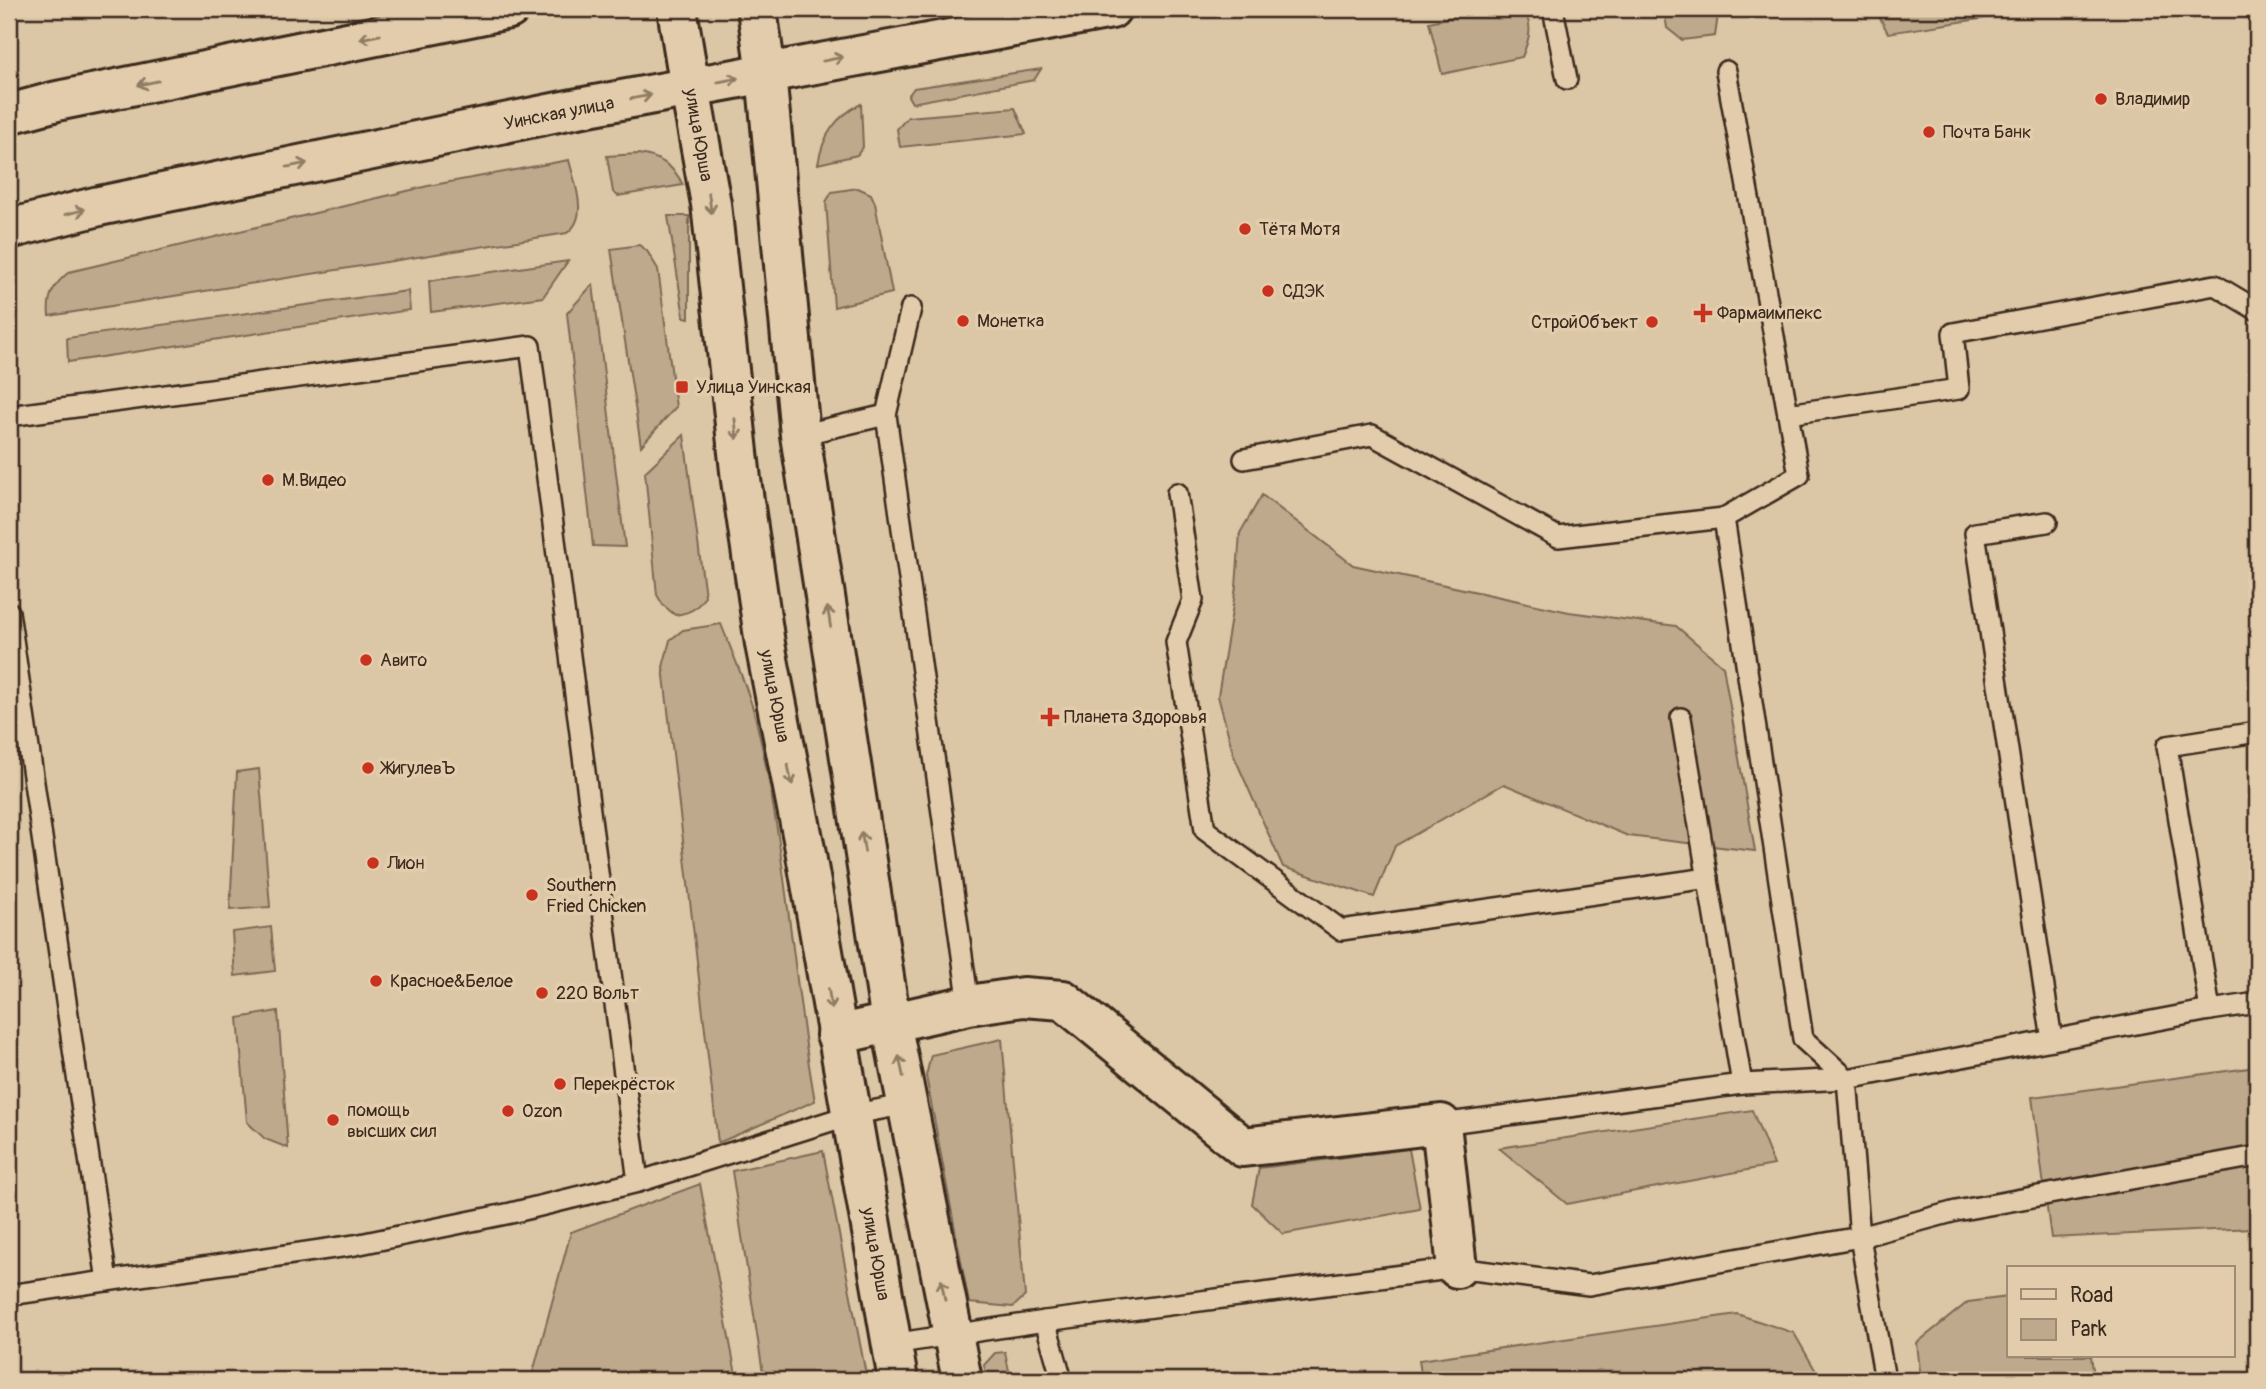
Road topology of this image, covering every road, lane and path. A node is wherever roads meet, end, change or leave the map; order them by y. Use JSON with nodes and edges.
{"nodes":[{"id":1,"x":509,"y":9,"type":"edge"},
{"id":2,"x":677,"y":9,"type":"edge"},
{"id":3,"x":757,"y":9,"type":"edge"},
{"id":4,"x":1111,"y":9,"type":"edge"},
{"id":5,"x":1553,"y":9,"type":"edge"},
{"id":6,"x":1726,"y":71,"type":"dead end"},
{"id":7,"x":766,"y":73,"type":"junction"},
{"id":8,"x":1567,"y":79,"type":"dead end"},
{"id":9,"x":690,"y":88,"type":"junction"},
{"id":10,"x":9,"y":114,"type":"edge"},
{"id":11,"x":9,"y":229,"type":"edge"},
{"id":12,"x":911,"y":308,"type":"dead end"},
{"id":13,"x":2257,"y":310,"type":"edge"},
{"id":14,"x":1788,"y":414,"type":"junction"},
{"id":15,"x":886,"y":415,"type":"junction"},
{"id":16,"x":9,"y":416,"type":"edge"},
{"id":17,"x":800,"y":435,"type":"junction"},
{"id":18,"x":1244,"y":459,"type":"dead end"},
{"id":19,"x":1177,"y":493,"type":"dead end"},
{"id":20,"x":1724,"y":517,"type":"junction"},
{"id":21,"x":2047,"y":522,"type":"dead end"},
{"id":22,"x":9,"y":612,"type":"edge"},
{"id":23,"x":1681,"y":718,"type":"dead end"},
{"id":24,"x":2257,"y":732,"type":"edge"},
{"id":25,"x":1708,"y":878,"type":"junction"},
{"id":26,"x":2257,"y":1003,"type":"edge"},
{"id":27,"x":969,"y":1005,"type":"junction"},
{"id":28,"x":2210,"y":1010,"type":"junction"},
{"id":29,"x":891,"y":1022,"type":"junction"},
{"id":30,"x":836,"y":1035,"type":"junction"},
{"id":31,"x":2052,"y":1040,"type":"junction"},
{"id":32,"x":1847,"y":1079,"type":"junction"},
{"id":33,"x":1742,"y":1084,"type":"junction"},
{"id":34,"x":908,"y":1104,"type":"junction"},
{"id":35,"x":850,"y":1115,"type":"junction"},
{"id":36,"x":1441,"y":1124,"type":"junction"},
{"id":37,"x":2257,"y":1156,"type":"edge"},
{"id":38,"x":638,"y":1182,"type":"junction"},
{"id":39,"x":1860,"y":1237,"type":"junction"},
{"id":40,"x":1458,"y":1268,"type":"junction"},
{"id":41,"x":107,"y":1281,"type":"junction"},
{"id":42,"x":9,"y":1295,"type":"edge"},
{"id":43,"x":1045,"y":1321,"type":"junction"},
{"id":44,"x":952,"y":1334,"type":"junction"},
{"id":45,"x":895,"y":1362,"type":"edge"},
{"id":46,"x":962,"y":1380,"type":"edge"},
{"id":47,"x":1062,"y":1380,"type":"edge"},
{"id":48,"x":1885,"y":1380,"type":"edge"}],
"edges":[{"from":1,"to":10,"type":"street","one_way":true},
{"from":2,"to":9,"type":"street","name":"улица Юрша"},
{"from":3,"to":7,"type":"street"},
{"from":7,"to":4,"type":"street","name":"Уинская улица","one_way":true},
{"from":5,"to":8,"type":"lane"},
{"from":6,"to":14,"type":"lane"},
{"from":9,"to":7,"type":"street","name":"Уинская улица","one_way":true},
{"from":7,"to":17,"type":"street"},
{"from":11,"to":9,"type":"street","name":"Уинская улица","one_way":true},
{"from":9,"to":30,"type":"street","name":"улица Юрша","one_way":true},
{"from":12,"to":15,"type":"lane"},
{"from":13,"to":14,"type":"lane"},
{"from":14,"to":20,"type":"lane"},
{"from":15,"to":17,"type":"lane"},
{"from":15,"to":27,"type":"lane"},
{"from":16,"to":38,"type":"lane"},
{"from":29,"to":17,"type":"street","one_way":true},
{"from":18,"to":20,"type":"lane"},
{"from":19,"to":25,"type":"lane"},
{"from":20,"to":32,"type":"lane"},
{"from":21,"to":31,"type":"lane"},
{"from":22,"to":41,"type":"lane"},
{"from":23,"to":25,"type":"lane"},
{"from":24,"to":28,"type":"lane"},
{"from":25,"to":33,"type":"lane"},
{"from":26,"to":28,"type":"lane"},
{"from":27,"to":29,"type":"street"},
{"from":27,"to":36,"type":"street"},
{"from":28,"to":31,"type":"lane"},
{"from":29,"to":30,"type":"street"},
{"from":34,"to":29,"type":"street","one_way":true},
{"from":30,"to":35,"type":"street","name":"улица Юрша"},
{"from":31,"to":32,"type":"lane"},
{"from":32,"to":33,"type":"lane"},
{"from":32,"to":39,"type":"lane"},
{"from":33,"to":36,"type":"lane"},
{"from":34,"to":35,"type":"lane"},
{"from":44,"to":34,"type":"street","one_way":true},
{"from":35,"to":38,"type":"lane"},
{"from":35,"to":45,"type":"street","name":"улица Юрша"},
{"from":36,"to":40,"type":"street"},
{"from":37,"to":39,"type":"lane"},
{"from":38,"to":41,"type":"lane"},
{"from":39,"to":40,"type":"lane"},
{"from":39,"to":48,"type":"lane"},
{"from":40,"to":43,"type":"lane"},
{"from":41,"to":42,"type":"lane"},
{"from":43,"to":44,"type":"lane"},
{"from":43,"to":47,"type":"lane"},
{"from":44,"to":45,"type":"lane"},
{"from":44,"to":46,"type":"street"}]}
